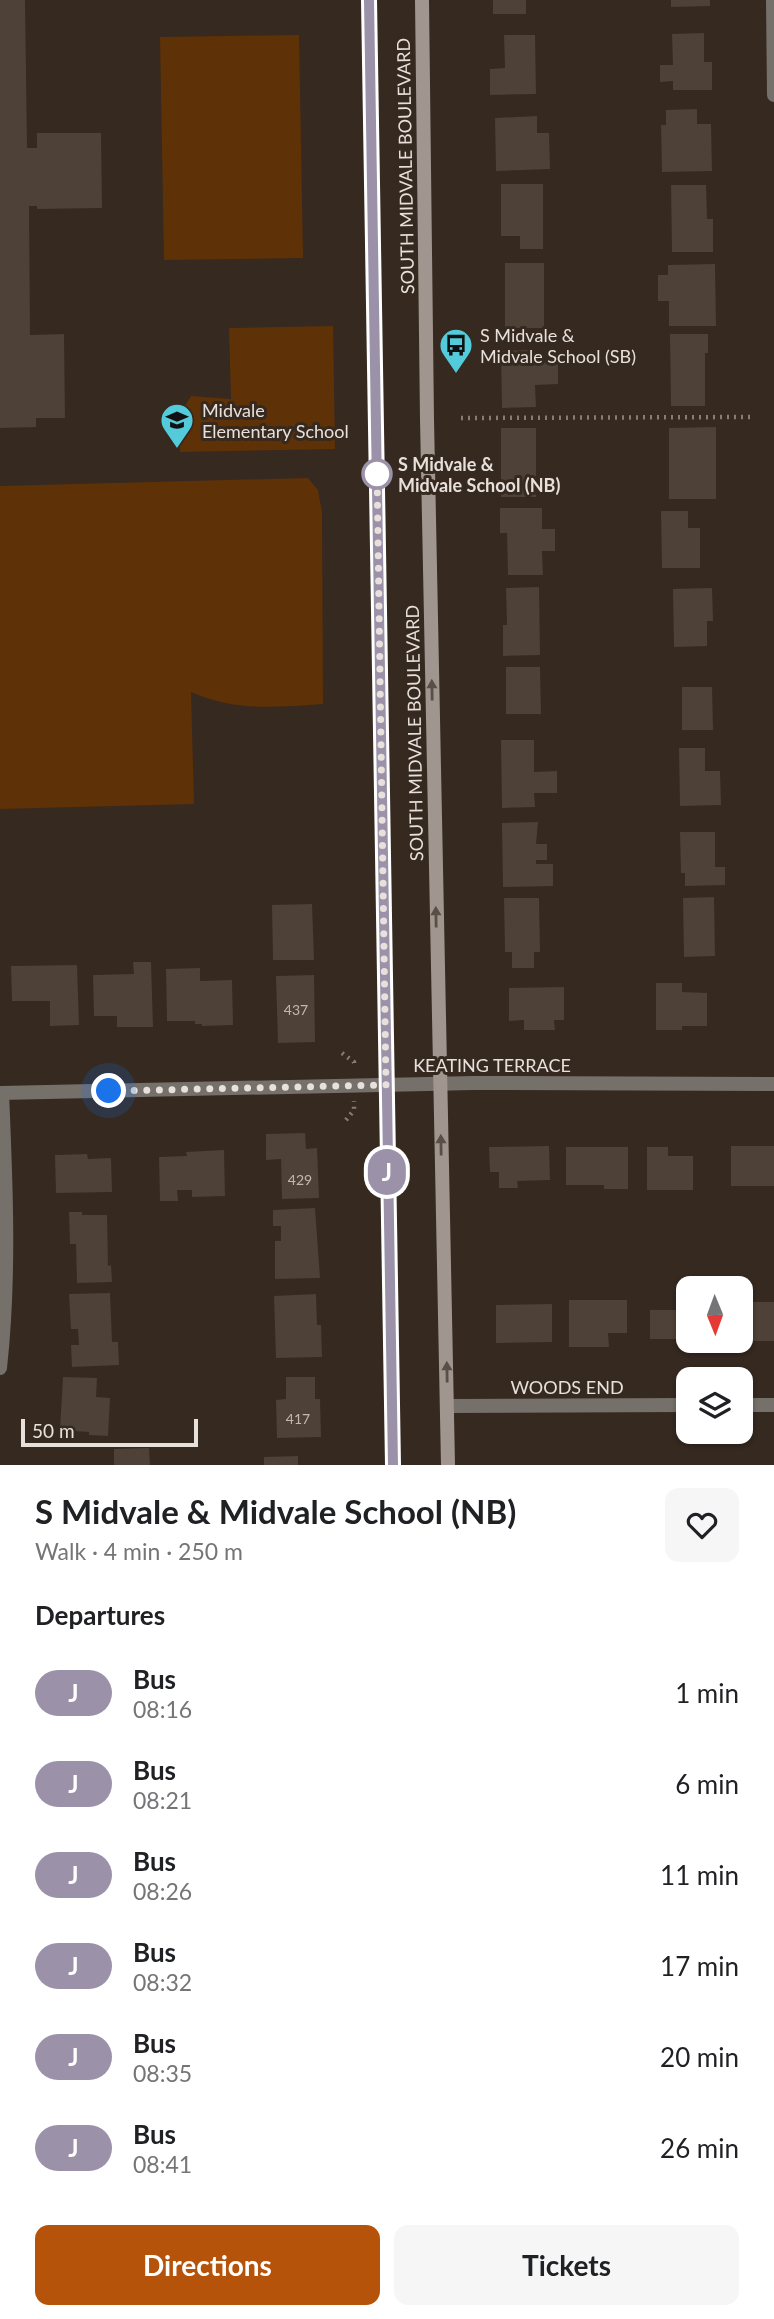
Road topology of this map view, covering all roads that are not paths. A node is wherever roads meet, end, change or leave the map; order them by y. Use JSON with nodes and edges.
{"nodes":[{"id":1,"x":369,"y":0,"type":"edge"},
{"id":2,"x":422,"y":0,"type":"edge"},
{"id":3,"x":773,"y":0,"type":"edge"},
{"id":4,"x":774,"y":95,"type":"edge"},
{"id":5,"x":439,"y":1084,"type":"junction"},
{"id":6,"x":774,"y":1084,"type":"edge"},
{"id":7,"x":386,"y":1085,"type":"junction"},
{"id":8,"x":1,"y":1093,"type":"edge"},
{"id":9,"x":0,"y":1368,"type":"edge"},
{"id":10,"x":676,"y":1405,"type":"edge"},
{"id":11,"x":753,"y":1405,"type":"edge"},
{"id":12,"x":774,"y":1405,"type":"edge"},
{"id":13,"x":447,"y":1406,"type":"junction"},
{"id":14,"x":393,"y":1465,"type":"edge"},
{"id":15,"x":448,"y":1465,"type":"edge"}],
"edges":[{"from":1,"to":7,"type":"main road","name":"SOUTH MIDVALE BOULEVARD"},
{"from":5,"to":2,"type":"main road","name":"SOUTH MIDVALE BOULEVARD","one_way":true},
{"from":3,"to":4,"type":"street"},
{"from":5,"to":6,"type":"street","name":"KEATING TERRACE"},
{"from":5,"to":7,"type":"street","name":"KEATING TERRACE"},
{"from":13,"to":5,"type":"main road","name":"SOUTH MIDVALE BOULEVARD","one_way":true},
{"from":7,"to":8,"type":"street","name":"KEATING TERRACE"},
{"from":7,"to":14,"type":"main road","name":"SOUTH MIDVALE BOULEVARD"},
{"from":8,"to":9,"type":"street"},
{"from":10,"to":13,"type":"street","name":"WOODS END"},
{"from":11,"to":12,"type":"street"},
{"from":13,"to":15,"type":"main road","name":"SOUTH MIDVALE BOULEVARD"}]}
